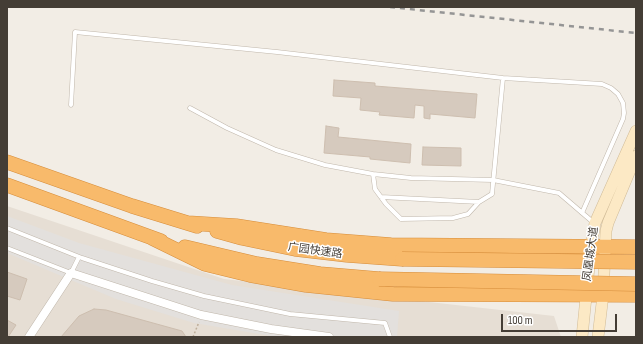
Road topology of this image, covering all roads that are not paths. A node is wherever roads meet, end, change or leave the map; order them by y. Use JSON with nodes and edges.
{"nodes":[{"id":1,"x":503,"y":78,"type":"junction"},
{"id":2,"x":71,"y":105,"type":"dead end"},
{"id":3,"x":190,"y":108,"type":"dead end"},
{"id":4,"x":636,"y":131,"type":"edge"},
{"id":5,"x":636,"y":156,"type":"edge"},
{"id":6,"x":7,"y":162,"type":"edge"},
{"id":7,"x":373,"y":174,"type":"junction"},
{"id":8,"x":493,"y":180,"type":"junction"},
{"id":9,"x":618,"y":184,"type":"junction"},
{"id":10,"x":7,"y":185,"type":"edge"},
{"id":11,"x":381,"y":197,"type":"junction"},
{"id":12,"x":479,"y":202,"type":"junction"},
{"id":13,"x":582,"y":213,"type":"junction"},
{"id":14,"x":188,"y":223,"type":"junction"},
{"id":15,"x":595,"y":223,"type":"junction"},
{"id":16,"x":7,"y":228,"type":"edge"},
{"id":17,"x":152,"y":238,"type":"junction"},
{"id":18,"x":591,"y":247,"type":"junction"},
{"id":19,"x":606,"y":247,"type":"junction"},
{"id":20,"x":636,"y":247,"type":"edge"},
{"id":21,"x":7,"y":248,"type":"edge"},
{"id":22,"x":79,"y":257,"type":"junction"},
{"id":23,"x":636,"y":262,"type":"edge"},
{"id":24,"x":71,"y":273,"type":"junction"},
{"id":25,"x":636,"y":284,"type":"edge"},
{"id":26,"x":603,"y":295,"type":"junction"},
{"id":27,"x":636,"y":295,"type":"edge"},
{"id":28,"x":586,"y":296,"type":"junction"},
{"id":29,"x":29,"y":337,"type":"edge"},
{"id":30,"x":329,"y":337,"type":"edge"},
{"id":31,"x":390,"y":337,"type":"edge"},
{"id":32,"x":582,"y":337,"type":"edge"},
{"id":33,"x":598,"y":337,"type":"edge"}],
"edges":[{"from":1,"to":2,"type":"lane"},
{"from":1,"to":8,"type":"lane"},
{"from":1,"to":13,"type":"lane"},
{"from":3,"to":7,"type":"lane"},
{"from":4,"to":9,"type":"main road","name":"凤凰城大道"},
{"from":5,"to":9,"type":"main road","name":"凤凰城大道"},
{"from":6,"to":14,"type":"highway","name":"广园快速路"},
{"from":7,"to":8,"type":"lane"},
{"from":7,"to":11,"type":"lane"},
{"from":8,"to":12,"type":"lane"},
{"from":8,"to":13,"type":"lane"},
{"from":9,"to":15,"type":"main road","name":"凤凰城大道"},
{"from":9,"to":19,"type":"main road","name":"凤凰城大道"},
{"from":10,"to":17,"type":"highway","name":"广园快速路"},
{"from":11,"to":12,"type":"lane"},
{"from":11,"to":12,"type":"lane"},
{"from":13,"to":15,"type":"lane"},
{"from":14,"to":18,"type":"highway"},
{"from":14,"to":23,"type":"highway","name":"广园快速路","bridge":true},
{"from":15,"to":18,"type":"main road","name":"凤凰城大道"},
{"from":16,"to":22,"type":"lane"},
{"from":17,"to":25,"type":"highway","name":"广园快速路","bridge":true},
{"from":17,"to":28,"type":"highway"},
{"from":18,"to":19,"type":"highway"},
{"from":18,"to":28,"type":"main road","name":"凤凰城大道"},
{"from":19,"to":20,"type":"highway"},
{"from":19,"to":26,"type":"main road","name":"凤凰城大道"},
{"from":21,"to":24,"type":"lane"},
{"from":22,"to":24,"type":"lane"},
{"from":22,"to":31,"type":"lane"},
{"from":24,"to":29,"type":"street"},
{"from":24,"to":30,"type":"street"},
{"from":26,"to":27,"type":"highway"},
{"from":26,"to":28,"type":"highway"},
{"from":26,"to":33,"type":"main road","name":"凤凰城大道"},
{"from":28,"to":32,"type":"main road","name":"凤凰城大道"}]}
